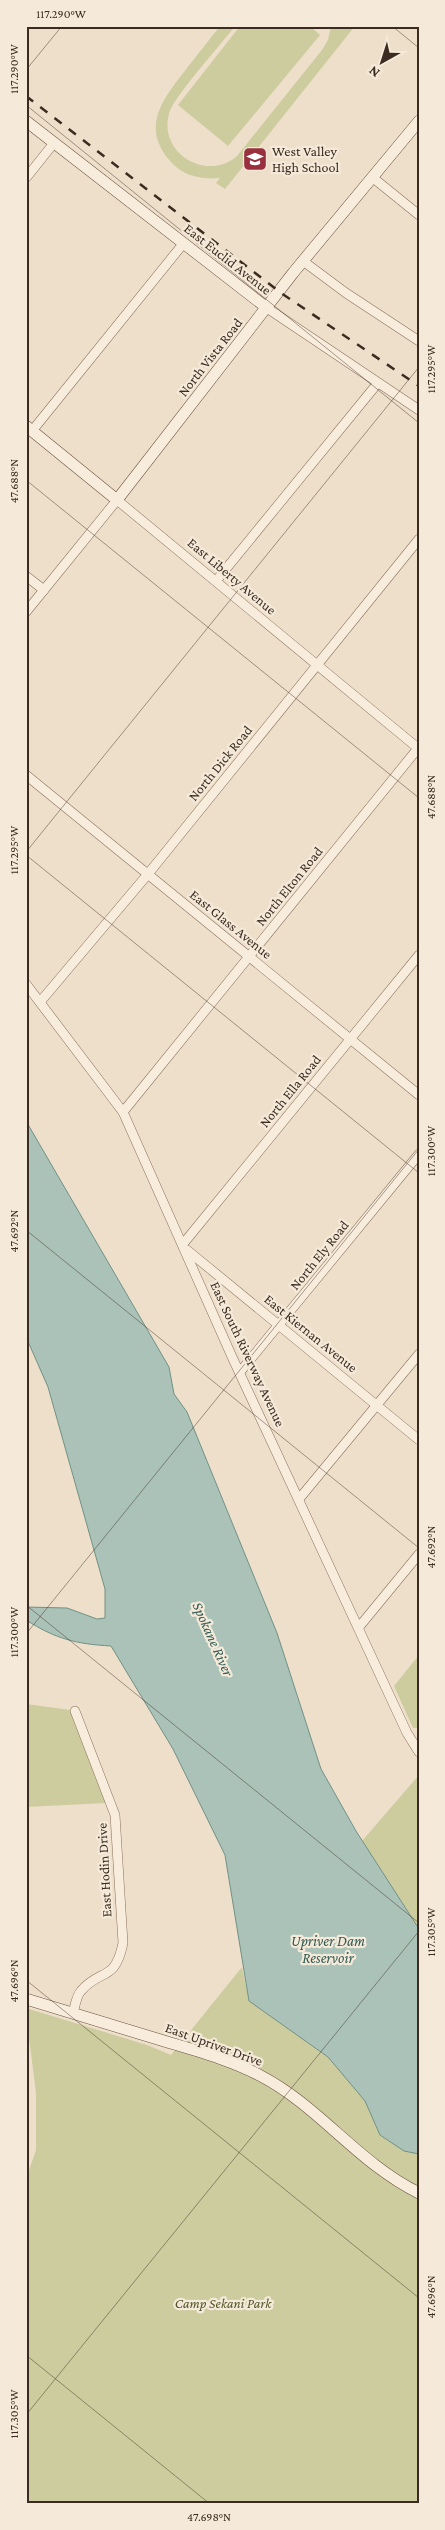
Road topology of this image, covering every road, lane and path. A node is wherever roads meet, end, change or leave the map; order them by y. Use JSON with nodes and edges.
{"nodes":[{"id":1,"x":26,"y":121,"type":"edge"},
{"id":2,"x":419,"y":121,"type":"edge"},
{"id":3,"x":54,"y":143,"type":"junction"},
{"id":4,"x":372,"y":177,"type":"junction"},
{"id":5,"x":26,"y":178,"type":"edge"},
{"id":6,"x":419,"y":215,"type":"edge"},
{"id":7,"x":183,"y":244,"type":"junction"},
{"id":8,"x":303,"y":261,"type":"junction"},
{"id":9,"x":267,"y":308,"type":"junction"},
{"id":10,"x":419,"y":341,"type":"edge"},
{"id":11,"x":377,"y":384,"type":"junction"},
{"id":12,"x":419,"y":410,"type":"edge"},
{"id":13,"x":29,"y":428,"type":"edge"},
{"id":14,"x":117,"y":500,"type":"junction"},
{"id":15,"x":419,"y":540,"type":"edge"},
{"id":16,"x":26,"y":576,"type":"edge"},
{"id":17,"x":216,"y":581,"type":"junction"},
{"id":18,"x":44,"y":590,"type":"junction"},
{"id":19,"x":26,"y":612,"type":"edge"},
{"id":20,"x":316,"y":666,"type":"junction"},
{"id":21,"x":418,"y":748,"type":"edge"},
{"id":22,"x":26,"y":775,"type":"edge"},
{"id":23,"x":148,"y":874,"type":"junction"},
{"id":24,"x":419,"y":954,"type":"edge"},
{"id":25,"x":250,"y":957,"type":"junction"},
{"id":26,"x":26,"y":984,"type":"edge"},
{"id":27,"x":40,"y":1002,"type":"junction"},
{"id":28,"x":350,"y":1039,"type":"junction"},
{"id":29,"x":419,"y":1095,"type":"edge"},
{"id":30,"x":123,"y":1112,"type":"junction"},
{"id":31,"x":419,"y":1154,"type":"edge"},
{"id":32,"x":184,"y":1246,"type":"junction"},
{"id":33,"x":279,"y":1325,"type":"junction"},
{"id":34,"x":419,"y":1354,"type":"edge"},
{"id":35,"x":240,"y":1372,"type":"junction"},
{"id":36,"x":377,"y":1405,"type":"junction"},
{"id":37,"x":419,"y":1440,"type":"edge"},
{"id":38,"x":300,"y":1499,"type":"junction"},
{"id":39,"x":419,"y":1554,"type":"edge"},
{"id":40,"x":359,"y":1627,"type":"junction"},
{"id":41,"x":75,"y":1711,"type":"dead end"},
{"id":42,"x":419,"y":1752,"type":"edge"},
{"id":43,"x":26,"y":2000,"type":"edge"},
{"id":44,"x":73,"y":2014,"type":"junction"},
{"id":45,"x":419,"y":2193,"type":"edge"}],
"edges":[{"from":1,"to":3,"type":"street","name":"East Euclid Avenue"},
{"from":2,"to":4,"type":"street","name":"North Vista Road"},
{"from":3,"to":5,"type":"street"},
{"from":3,"to":7,"type":"street","name":"East Euclid Avenue"},
{"from":4,"to":6,"type":"street"},
{"from":4,"to":8,"type":"street","name":"North Vista Road"},
{"from":7,"to":9,"type":"street","name":"East Euclid Avenue"},
{"from":7,"to":13,"type":"street"},
{"from":8,"to":9,"type":"street","name":"North Vista Road"},
{"from":8,"to":10,"type":"street"},
{"from":9,"to":11,"type":"street","name":"East Euclid Avenue"},
{"from":9,"to":14,"type":"street","name":"North Vista Road"},
{"from":11,"to":12,"type":"street","name":"East Euclid Avenue"},
{"from":11,"to":17,"type":"street"},
{"from":13,"to":14,"type":"street","name":"East Liberty Avenue"},
{"from":14,"to":17,"type":"street","name":"East Liberty Avenue"},
{"from":14,"to":18,"type":"street","name":"North Vista Road"},
{"from":15,"to":20,"type":"street","name":"North Dick Road"},
{"from":16,"to":18,"type":"street"},
{"from":17,"to":20,"type":"street","name":"East Liberty Avenue"},
{"from":18,"to":19,"type":"street","name":"North Vista Road"},
{"from":20,"to":21,"type":"street","name":"East Liberty Avenue"},
{"from":20,"to":23,"type":"street","name":"North Dick Road"},
{"from":21,"to":25,"type":"street","name":"North Elton Road"},
{"from":22,"to":23,"type":"street","name":"East Glass Avenue"},
{"from":23,"to":25,"type":"street","name":"East Glass Avenue"},
{"from":23,"to":27,"type":"street","name":"North Dick Road"},
{"from":24,"to":28,"type":"street","name":"North Ella Road"},
{"from":25,"to":28,"type":"street","name":"East Glass Avenue"},
{"from":25,"to":30,"type":"street","name":"North Elton Road"},
{"from":26,"to":27,"type":"street","name":"East South Riverway Avenue"},
{"from":27,"to":30,"type":"street","name":"East South Riverway Avenue"},
{"from":28,"to":29,"type":"street","name":"East Glass Avenue"},
{"from":28,"to":32,"type":"street","name":"North Ella Road"},
{"from":30,"to":32,"type":"street","name":"East South Riverway Avenue"},
{"from":31,"to":33,"type":"street","name":"North Ely Road"},
{"from":32,"to":33,"type":"street","name":"East Kiernan Avenue"},
{"from":32,"to":35,"type":"street","name":"East South Riverway Avenue"},
{"from":33,"to":35,"type":"street","name":"North Ely Road"},
{"from":33,"to":36,"type":"street","name":"East Kiernan Avenue"},
{"from":34,"to":36,"type":"street"},
{"from":35,"to":38,"type":"street","name":"East South Riverway Avenue"},
{"from":36,"to":37,"type":"street","name":"East Kiernan Avenue"},
{"from":36,"to":38,"type":"street"},
{"from":38,"to":40,"type":"street","name":"East South Riverway Avenue"},
{"from":39,"to":40,"type":"street"},
{"from":40,"to":42,"type":"street","name":"East South Riverway Avenue"},
{"from":41,"to":44,"type":"street","name":"East Hodin Drive"},
{"from":43,"to":44,"type":"street","name":"East Upriver Drive"},
{"from":44,"to":45,"type":"street","name":"East Upriver Drive"}]}
